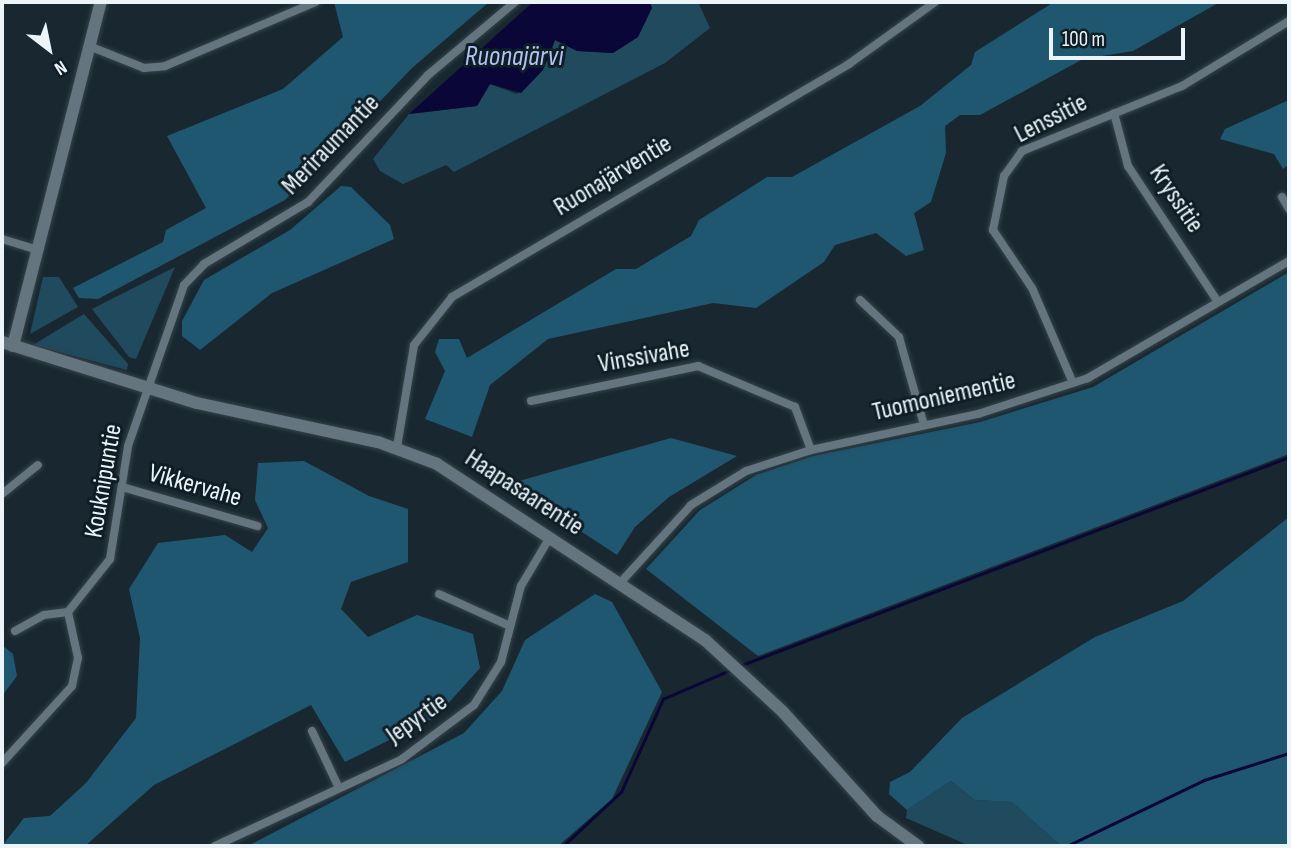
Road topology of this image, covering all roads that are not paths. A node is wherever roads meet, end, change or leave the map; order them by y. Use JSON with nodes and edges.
{"nodes":[{"id":1,"x":101,"y":2,"type":"edge"},
{"id":2,"x":316,"y":2,"type":"edge"},
{"id":3,"x":515,"y":2,"type":"edge"},
{"id":4,"x":935,"y":2,"type":"edge"},
{"id":5,"x":1289,"y":21,"type":"edge"},
{"id":6,"x":94,"y":48,"type":"junction"},
{"id":7,"x":1114,"y":113,"type":"junction"},
{"id":8,"x":1282,"y":197,"type":"dead end"},
{"id":9,"x":1289,"y":209,"type":"edge"},
{"id":10,"x":2,"y":239,"type":"edge"},
{"id":11,"x":40,"y":250,"type":"junction"},
{"id":12,"x":1289,"y":261,"type":"edge"},
{"id":13,"x":860,"y":300,"type":"dead end"},
{"id":14,"x":1219,"y":302,"type":"junction"},
{"id":15,"x":7,"y":344,"type":"edge"},
{"id":16,"x":1073,"y":383,"type":"junction"},
{"id":17,"x":146,"y":385,"type":"junction"},
{"id":18,"x":531,"y":401,"type":"dead end"},
{"id":19,"x":923,"y":425,"type":"junction"},
{"id":20,"x":397,"y":447,"type":"junction"},
{"id":21,"x":811,"y":450,"type":"junction"},
{"id":22,"x":38,"y":465,"type":"dead end"},
{"id":23,"x":122,"y":487,"type":"junction"},
{"id":24,"x":2,"y":494,"type":"edge"},
{"id":25,"x":257,"y":526,"type":"dead end"},
{"id":26,"x":550,"y":537,"type":"junction"},
{"id":27,"x":621,"y":582,"type":"junction"},
{"id":28,"x":439,"y":594,"type":"dead end"},
{"id":29,"x":68,"y":612,"type":"junction"},
{"id":30,"x":510,"y":626,"type":"junction"},
{"id":31,"x":15,"y":631,"type":"dead end"},
{"id":32,"x":312,"y":732,"type":"dead end"},
{"id":33,"x":2,"y":763,"type":"edge"},
{"id":34,"x":338,"y":786,"type":"junction"},
{"id":35,"x":215,"y":846,"type":"edge"},
{"id":36,"x":918,"y":846,"type":"edge"}],
"edges":[{"from":1,"to":6,"type":"main road"},
{"from":2,"to":6,"type":"street"},
{"from":3,"to":17,"type":"street","name":"Meriraumantie"},
{"from":4,"to":20,"type":"street","name":"Ruonajärventie"},
{"from":5,"to":7,"type":"street","name":"Lenssitie"},
{"from":6,"to":11,"type":"main road"},
{"from":7,"to":14,"type":"street","name":"Kryssitie"},
{"from":7,"to":16,"type":"street","name":"Lenssitie"},
{"from":8,"to":9,"type":"street"},
{"from":10,"to":11,"type":"street"},
{"from":11,"to":15,"type":"main road"},
{"from":12,"to":14,"type":"street","name":"Tuomoniementie"},
{"from":13,"to":19,"type":"street"},
{"from":14,"to":16,"type":"street","name":"Tuomoniementie"},
{"from":15,"to":17,"type":"main road","name":"Haapasaarentie"},
{"from":16,"to":19,"type":"street","name":"Tuomoniementie"},
{"from":17,"to":20,"type":"main road","name":"Haapasaarentie"},
{"from":17,"to":23,"type":"street","name":"Kouknipuntie"},
{"from":18,"to":21,"type":"street","name":"Vinssivahe"},
{"from":19,"to":21,"type":"street","name":"Tuomoniementie"},
{"from":20,"to":26,"type":"main road","name":"Haapasaarentie"},
{"from":21,"to":27,"type":"street","name":"Tuomoniementie"},
{"from":22,"to":24,"type":"street"},
{"from":23,"to":25,"type":"street","name":"Vikkervahe"},
{"from":23,"to":29,"type":"street","name":"Kouknipuntie"},
{"from":26,"to":27,"type":"main road","name":"Haapasaarentie"},
{"from":26,"to":30,"type":"street","name":"Jepyrtie"},
{"from":27,"to":36,"type":"main road","name":"Haapasaarentie"},
{"from":28,"to":30,"type":"street"},
{"from":29,"to":31,"type":"street"},
{"from":29,"to":33,"type":"street"},
{"from":30,"to":34,"type":"street","name":"Jepyrtie"},
{"from":32,"to":34,"type":"street"},
{"from":34,"to":35,"type":"street","name":"Jepyrtie"}]}
